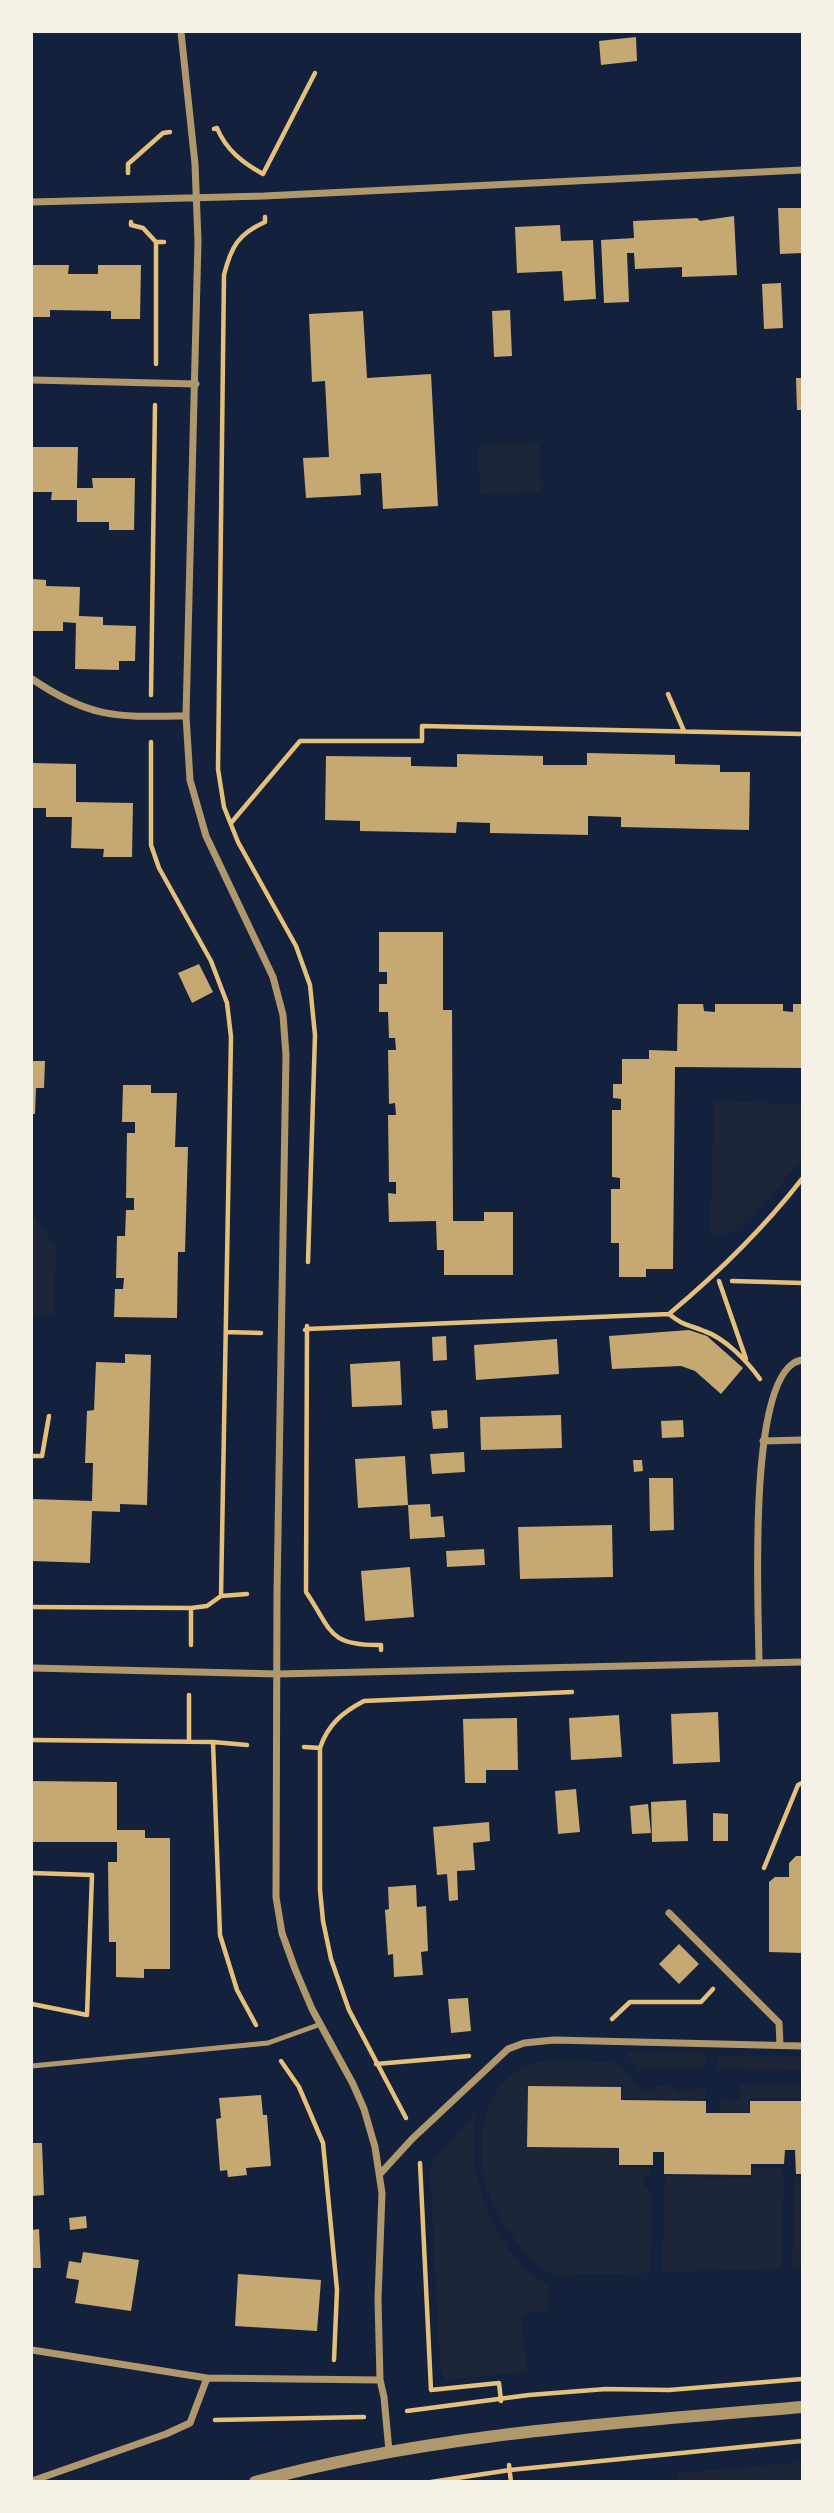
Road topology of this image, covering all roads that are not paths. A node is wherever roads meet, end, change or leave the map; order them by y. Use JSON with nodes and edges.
{"nodes":[{"id":1,"x":181,"y":32,"type":"edge"},
{"id":2,"x":803,"y":170,"type":"edge"},
{"id":3,"x":197,"y":197,"type":"junction"},
{"id":4,"x":32,"y":202,"type":"edge"},
{"id":5,"x":32,"y":380,"type":"edge"},
{"id":6,"x":196,"y":384,"type":"junction"},
{"id":7,"x":32,"y":679,"type":"edge"},
{"id":8,"x":186,"y":716,"type":"junction"},
{"id":9,"x":803,"y":1360,"type":"edge"},
{"id":10,"x":803,"y":1440,"type":"edge"},
{"id":11,"x":764,"y":1441,"type":"junction"},
{"id":12,"x":803,"y":1662,"type":"edge"},
{"id":13,"x":759,"y":1663,"type":"junction"},
{"id":14,"x":32,"y":1668,"type":"edge"},
{"id":15,"x":278,"y":1674,"type":"junction"},
{"id":16,"x":669,"y":1913,"type":"dead end"},
{"id":17,"x":321,"y":2024,"type":"junction"},
{"id":18,"x":780,"y":2045,"type":"junction"},
{"id":19,"x":803,"y":2046,"type":"edge"},
{"id":20,"x":32,"y":2066,"type":"edge"},
{"id":21,"x":380,"y":2174,"type":"junction"},
{"id":22,"x":32,"y":2350,"type":"edge"},
{"id":23,"x":207,"y":2378,"type":"junction"},
{"id":24,"x":380,"y":2380,"type":"junction"},
{"id":25,"x":803,"y":2407,"type":"edge"},
{"id":26,"x":389,"y":2451,"type":"junction"},
{"id":27,"x":32,"y":2480,"type":"edge"},
{"id":28,"x":255,"y":2482,"type":"edge"}],
"edges":[{"from":1,"to":3,"type":"street"},
{"from":2,"to":3,"type":"street"},
{"from":3,"to":4,"type":"street"},
{"from":3,"to":6,"type":"street"},
{"from":5,"to":6,"type":"street"},
{"from":6,"to":8,"type":"street"},
{"from":7,"to":8,"type":"street"},
{"from":8,"to":15,"type":"street"},
{"from":9,"to":11,"type":"street"},
{"from":10,"to":11,"type":"street"},
{"from":11,"to":13,"type":"street"},
{"from":12,"to":13,"type":"street"},
{"from":13,"to":15,"type":"street"},
{"from":14,"to":15,"type":"street"},
{"from":15,"to":17,"type":"street"},
{"from":16,"to":18,"type":"street"},
{"from":17,"to":20,"type":"lane"},
{"from":17,"to":21,"type":"street"},
{"from":18,"to":19,"type":"street"},
{"from":18,"to":21,"type":"street"},
{"from":21,"to":24,"type":"street"},
{"from":22,"to":23,"type":"street"},
{"from":23,"to":24,"type":"street"},
{"from":23,"to":27,"type":"street"},
{"from":24,"to":26,"type":"street"},
{"from":25,"to":26,"type":"street"},
{"from":26,"to":28,"type":"street"}]}
